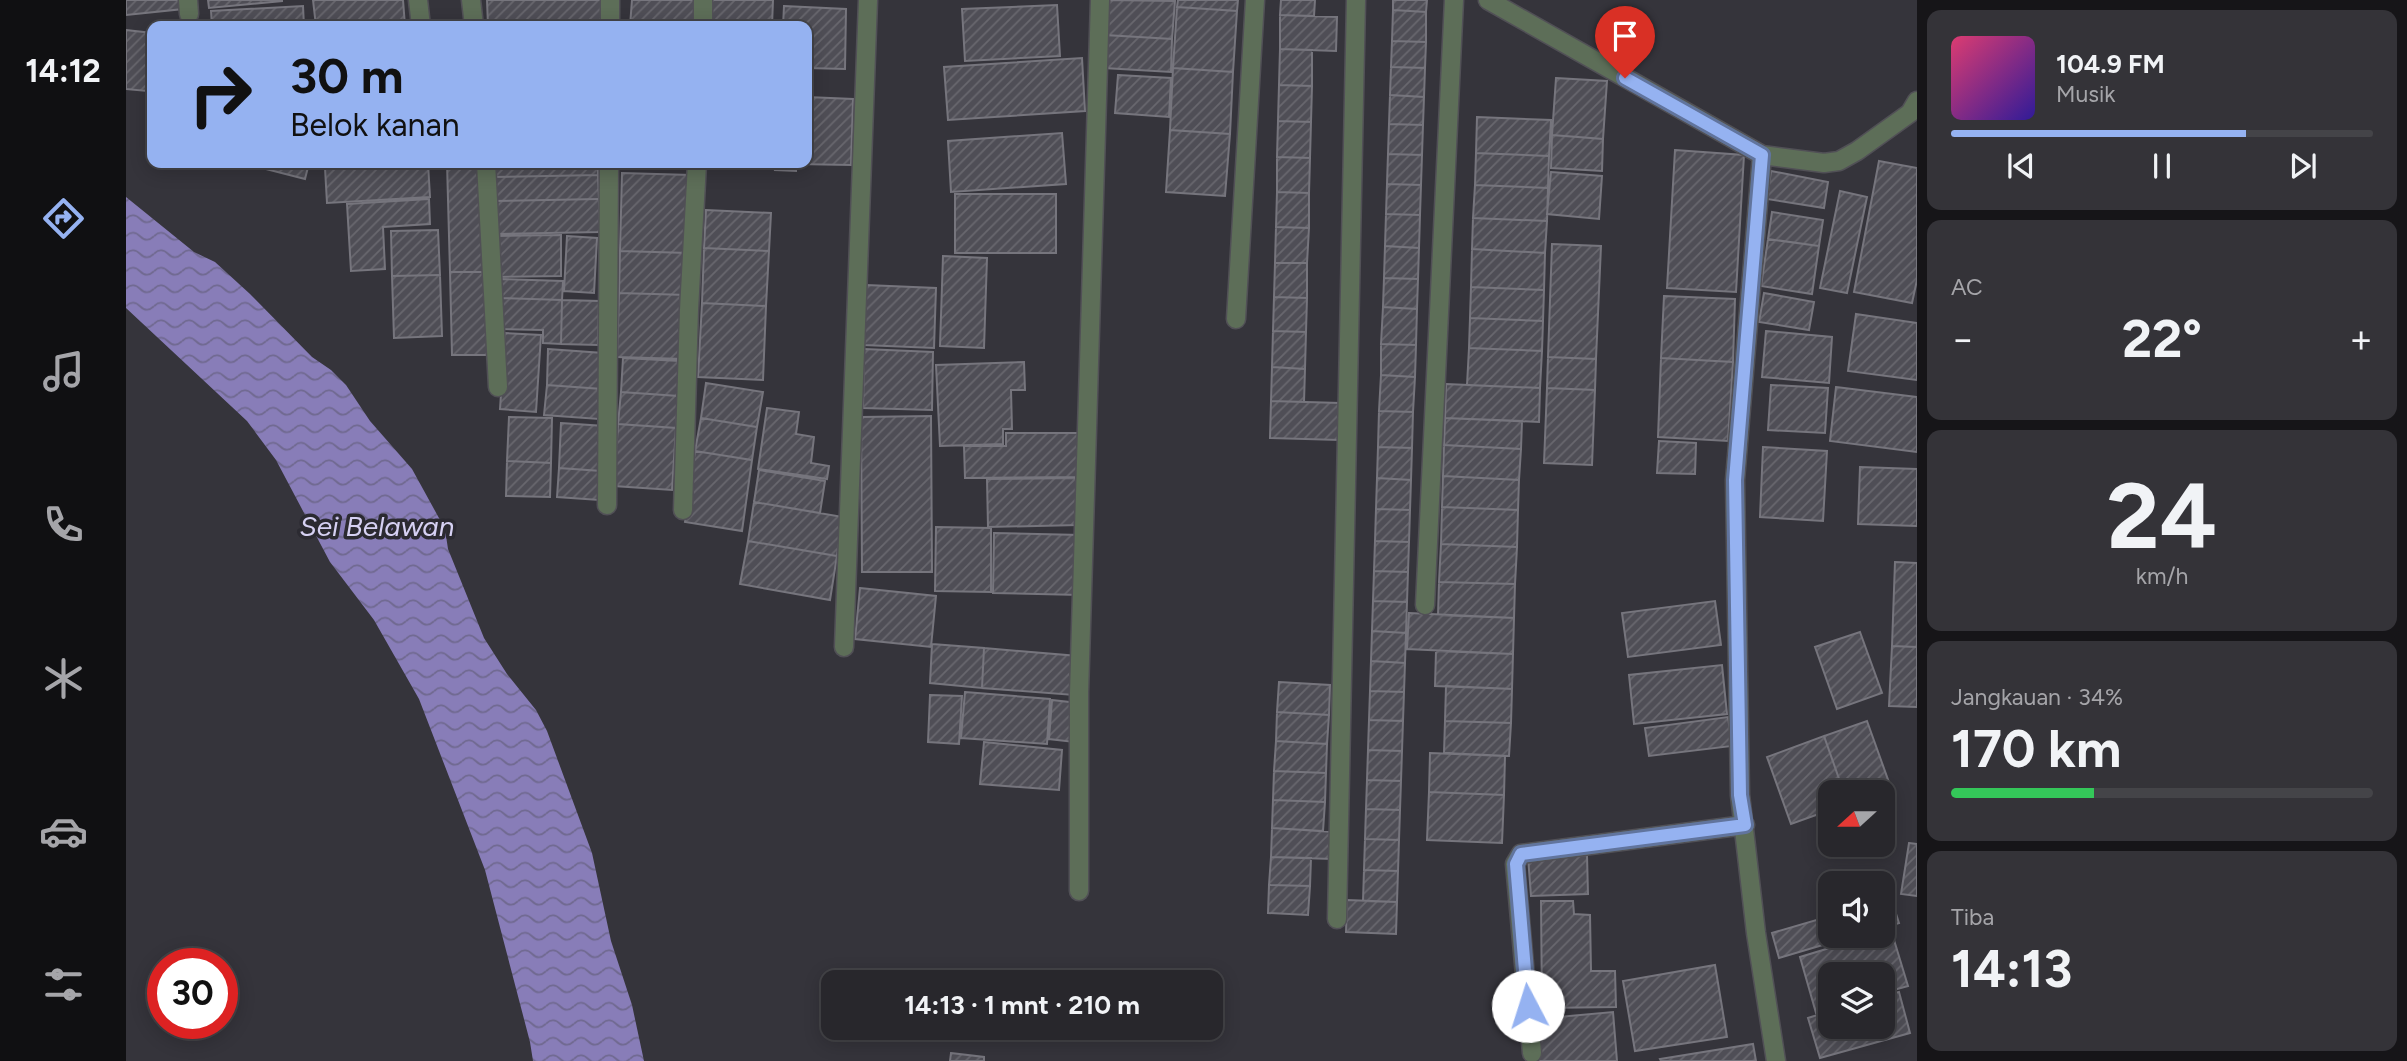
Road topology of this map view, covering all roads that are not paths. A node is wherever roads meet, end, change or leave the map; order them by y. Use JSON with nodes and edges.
{"nodes":[{"id":1,"x":418,"y":0,"type":"edge"},
{"id":2,"x":471,"y":0,"type":"edge"},
{"id":3,"x":610,"y":0,"type":"edge"},
{"id":4,"x":704,"y":0,"type":"edge"},
{"id":5,"x":868,"y":0,"type":"edge"},
{"id":6,"x":1100,"y":0,"type":"edge"},
{"id":7,"x":1255,"y":0,"type":"edge"},
{"id":8,"x":1356,"y":0,"type":"edge"},
{"id":9,"x":1454,"y":0,"type":"edge"},
{"id":10,"x":1488,"y":0,"type":"edge"},
{"id":11,"x":420,"y":21,"type":"edge"},
{"id":12,"x":473,"y":21,"type":"edge"},
{"id":13,"x":610,"y":21,"type":"edge"},
{"id":14,"x":702,"y":21,"type":"edge"},
{"id":15,"x":1915,"y":110,"type":"edge"},
{"id":16,"x":1762,"y":155,"type":"junction"},
{"id":17,"x":486,"y":168,"type":"edge"},
{"id":18,"x":609,"y":168,"type":"edge"},
{"id":19,"x":697,"y":168,"type":"edge"},
{"id":20,"x":1236,"y":320,"type":"dead end"},
{"id":21,"x":498,"y":387,"type":"dead end"},
{"id":22,"x":607,"y":505,"type":"dead end"},
{"id":23,"x":683,"y":510,"type":"dead end"},
{"id":24,"x":1425,"y":605,"type":"dead end"},
{"id":25,"x":844,"y":648,"type":"dead end"},
{"id":26,"x":1745,"y":825,"type":"junction"},
{"id":27,"x":1079,"y":891,"type":"dead end"},
{"id":28,"x":1337,"y":919,"type":"dead end"},
{"id":29,"x":1532,"y":1053,"type":"dead end"},
{"id":30,"x":1776,"y":1061,"type":"edge"}],
"edges":[{"from":1,"to":11,"type":"street"},
{"from":2,"to":12,"type":"street"},
{"from":3,"to":13,"type":"street"},
{"from":4,"to":14,"type":"street"},
{"from":5,"to":25,"type":"street"},
{"from":6,"to":27,"type":"street"},
{"from":7,"to":20,"type":"street"},
{"from":8,"to":28,"type":"street"},
{"from":9,"to":24,"type":"street"},
{"from":10,"to":16,"type":"street"},
{"from":15,"to":16,"type":"street"},
{"from":16,"to":26,"type":"street"},
{"from":17,"to":21,"type":"street"},
{"from":18,"to":22,"type":"street"},
{"from":19,"to":23,"type":"street"},
{"from":26,"to":29,"type":"street"},
{"from":26,"to":30,"type":"street"}]}
